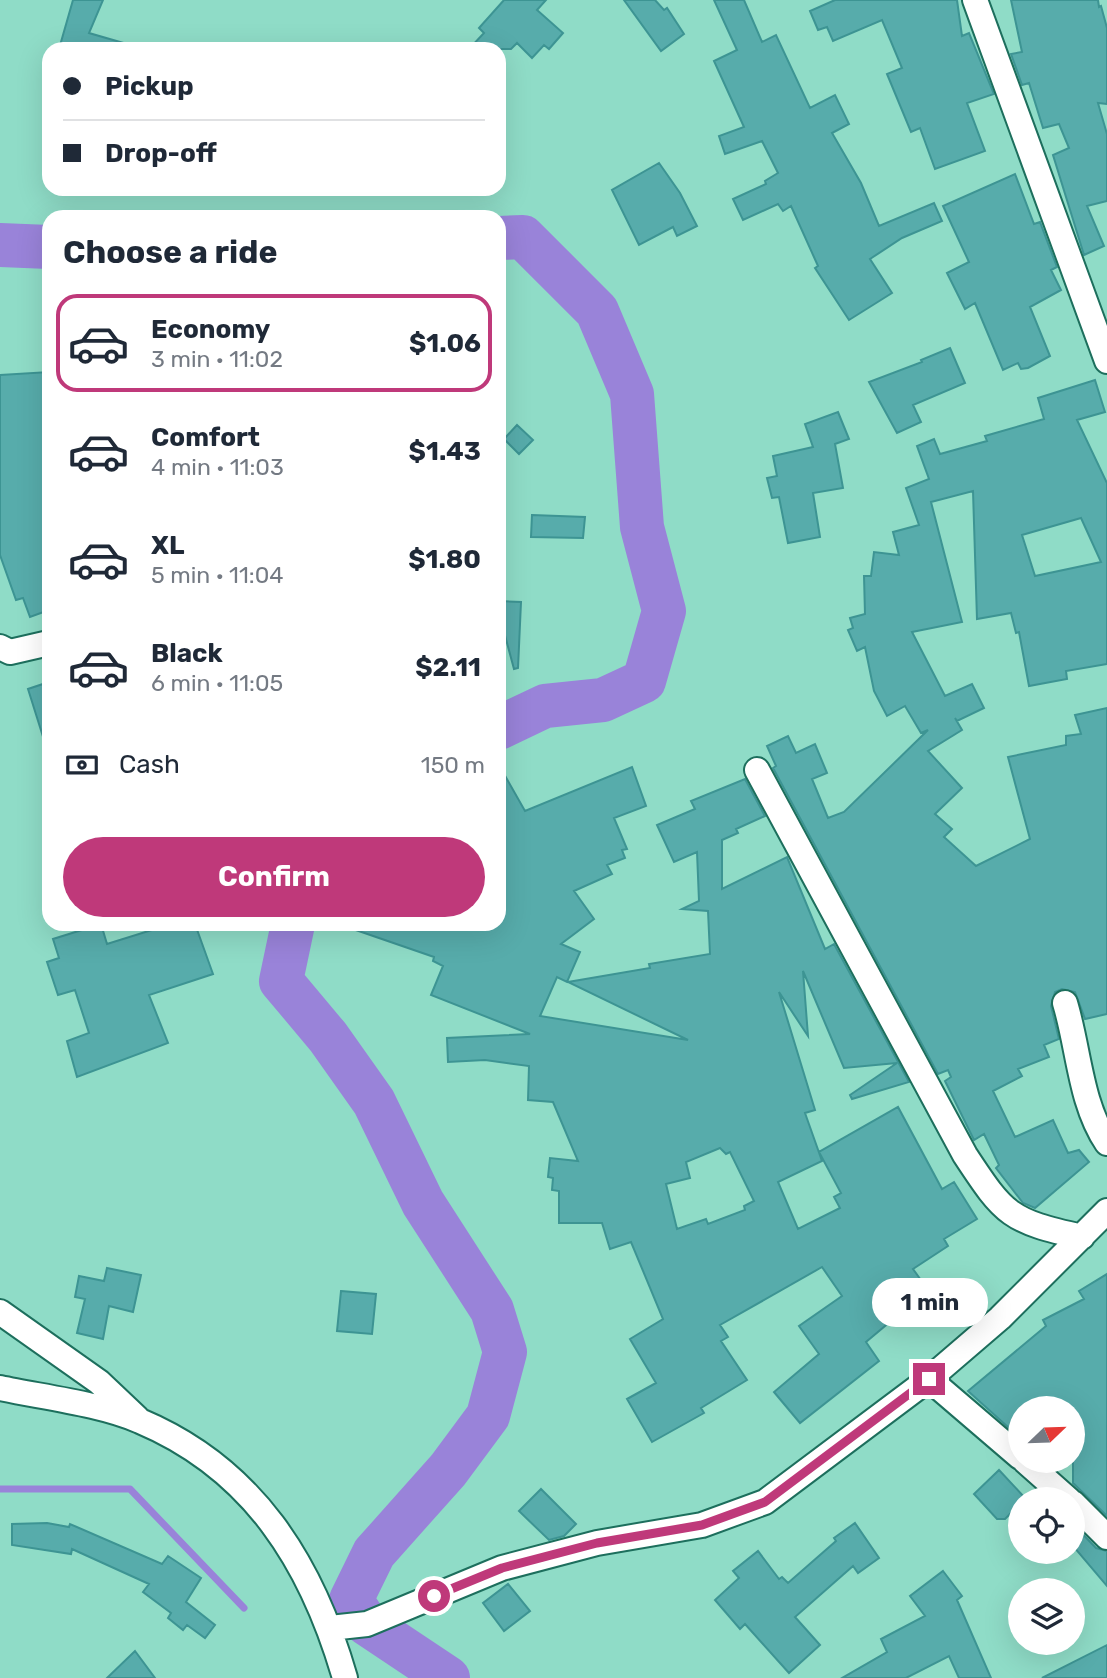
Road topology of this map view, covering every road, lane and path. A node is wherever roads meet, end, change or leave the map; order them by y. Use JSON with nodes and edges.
{"nodes":[{"id":1,"x":975,"y":0,"type":"edge"},
{"id":2,"x":1107,"y":361,"type":"edge"},
{"id":3,"x":42,"y":645,"type":"edge"},
{"id":4,"x":0,"y":648,"type":"edge"},
{"id":5,"x":757,"y":770,"type":"dead end"},
{"id":6,"x":1065,"y":1003,"type":"dead end"},
{"id":7,"x":1107,"y":1143,"type":"edge"},
{"id":8,"x":1107,"y":1211,"type":"edge"},
{"id":9,"x":1082,"y":1237,"type":"junction"},
{"id":10,"x":0,"y":1312,"type":"edge"},
{"id":11,"x":929,"y":1379,"type":"junction"},
{"id":12,"x":0,"y":1388,"type":"edge"},
{"id":13,"x":139,"y":1420,"type":"junction"},
{"id":14,"x":1008,"y":1447,"type":"edge"},
{"id":15,"x":1040,"y":1474,"type":"edge"},
{"id":16,"x":1054,"y":1487,"type":"edge"},
{"id":17,"x":1085,"y":1515,"type":"edge"},
{"id":18,"x":1107,"y":1537,"type":"edge"},
{"id":19,"x":330,"y":1628,"type":"junction"},
{"id":20,"x":345,"y":1678,"type":"edge"}],
"edges":[{"from":1,"to":2,"type":"street"},
{"from":3,"to":4,"type":"street"},
{"from":5,"to":9,"type":"street"},
{"from":6,"to":7,"type":"street"},
{"from":8,"to":9,"type":"street"},
{"from":9,"to":11,"type":"street"},
{"from":10,"to":13,"type":"street"},
{"from":11,"to":14,"type":"street"},
{"from":11,"to":19,"type":"street"},
{"from":12,"to":13,"type":"street"},
{"from":13,"to":19,"type":"street"},
{"from":15,"to":16,"type":"street"},
{"from":17,"to":18,"type":"street"},
{"from":19,"to":20,"type":"street"}]}
